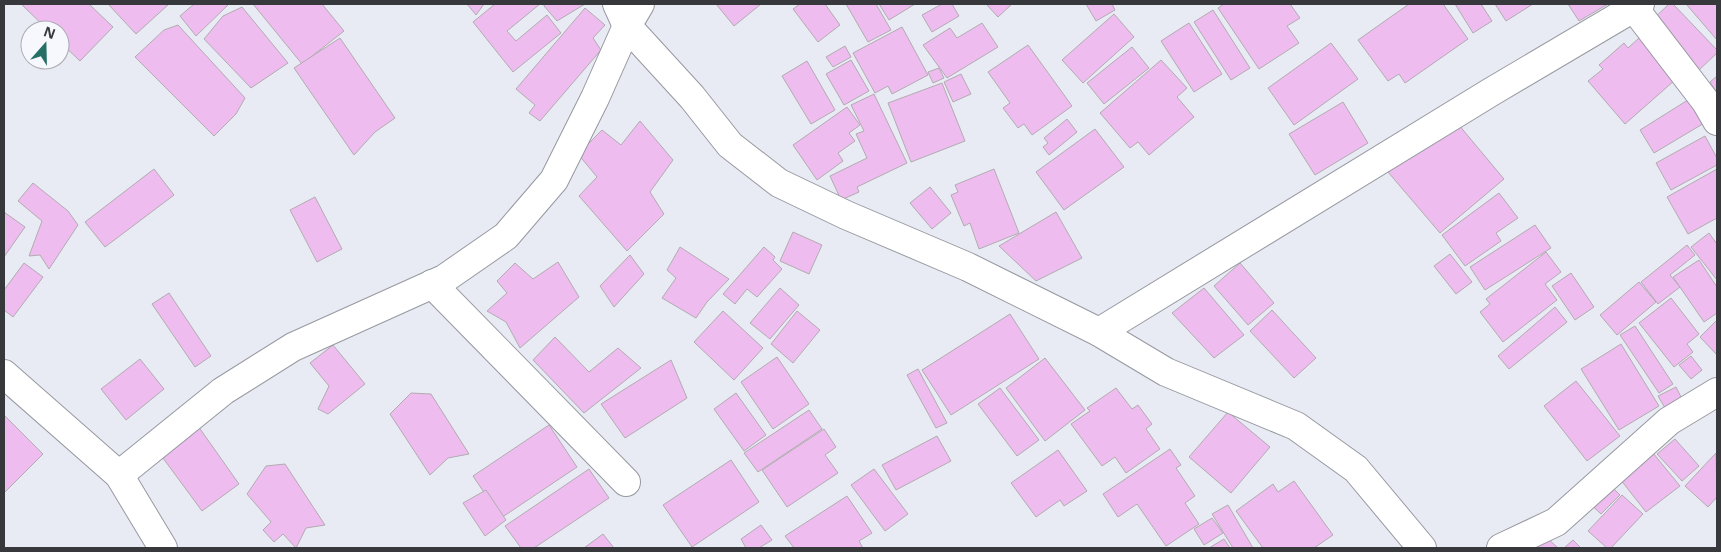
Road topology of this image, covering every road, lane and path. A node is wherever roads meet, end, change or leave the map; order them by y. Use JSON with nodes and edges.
{"nodes":[{"id":1,"x":1637,"y":6,"type":"edge"},
{"id":2,"x":628,"y":11,"type":"edge"},
{"id":3,"x":1717,"y":121,"type":"edge"},
{"id":4,"x":432,"y":284,"type":"junction"},
{"id":5,"x":1099,"y":332,"type":"junction"},
{"id":6,"x":4,"y":374,"type":"edge"},
{"id":7,"x":1717,"y":392,"type":"edge"},
{"id":8,"x":119,"y":475,"type":"junction"},
{"id":9,"x":626,"y":482,"type":"dead end"},
{"id":10,"x":163,"y":548,"type":"edge"},
{"id":11,"x":1422,"y":548,"type":"edge"},
{"id":12,"x":1501,"y":548,"type":"edge"}],
"edges":[{"from":1,"to":3,"type":"street"},
{"from":1,"to":5,"type":"street"},
{"from":2,"to":4,"type":"street"},
{"from":2,"to":5,"type":"street"},
{"from":4,"to":8,"type":"street"},
{"from":4,"to":9,"type":"street"},
{"from":5,"to":11,"type":"street"},
{"from":6,"to":8,"type":"street"},
{"from":7,"to":12,"type":"street"},
{"from":8,"to":10,"type":"street"}]}
